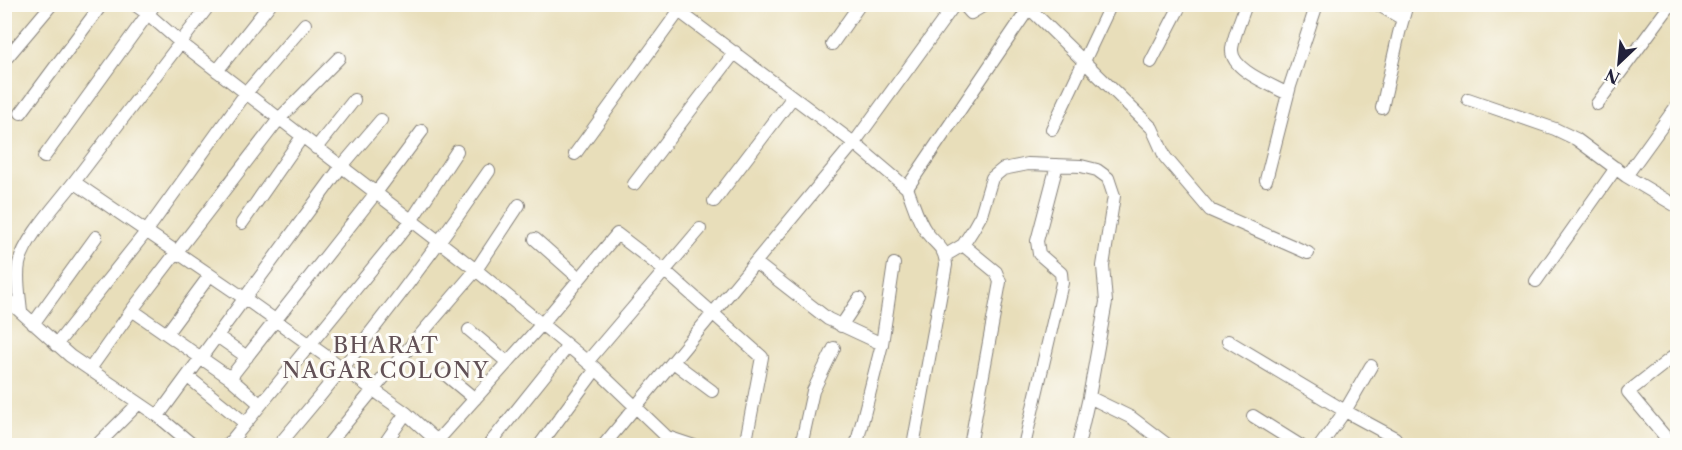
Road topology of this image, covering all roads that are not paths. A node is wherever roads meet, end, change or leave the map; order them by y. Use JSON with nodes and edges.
{"nodes":[{"id":1,"x":52,"y":4,"type":"edge"},
{"id":2,"x":102,"y":4,"type":"edge"},
{"id":3,"x":134,"y":4,"type":"edge"},
{"id":4,"x":210,"y":4,"type":"edge"},
{"id":5,"x":270,"y":4,"type":"edge"},
{"id":6,"x":860,"y":4,"type":"edge"},
{"id":7,"x":955,"y":4,"type":"edge"},
{"id":8,"x":963,"y":4,"type":"edge"},
{"id":9,"x":986,"y":4,"type":"edge"},
{"id":10,"x":1111,"y":4,"type":"edge"},
{"id":11,"x":1181,"y":4,"type":"edge"},
{"id":12,"x":1317,"y":4,"type":"edge"},
{"id":13,"x":1377,"y":4,"type":"edge"},
{"id":14,"x":1407,"y":4,"type":"edge"},
{"id":15,"x":1671,"y":4,"type":"edge"},
{"id":16,"x":1245,"y":5,"type":"edge"},
{"id":17,"x":1027,"y":6,"type":"edge"},
{"id":18,"x":152,"y":9,"type":"edge"},
{"id":19,"x":1403,"y":19,"type":"junction"},
{"id":20,"x":305,"y":24,"type":"dead end"},
{"id":21,"x":181,"y":43,"type":"junction"},
{"id":22,"x":832,"y":44,"type":"dead end"},
{"id":23,"x":735,"y":52,"type":"junction"},
{"id":24,"x":339,"y":58,"type":"dead end"},
{"id":25,"x":4,"y":61,"type":"edge"},
{"id":26,"x":1083,"y":61,"type":"junction"},
{"id":27,"x":1151,"y":62,"type":"dead end"},
{"id":28,"x":217,"y":71,"type":"junction"},
{"id":29,"x":246,"y":93,"type":"junction"},
{"id":30,"x":1288,"y":94,"type":"junction"},
{"id":31,"x":793,"y":97,"type":"junction"},
{"id":32,"x":1467,"y":99,"type":"dead end"},
{"id":33,"x":354,"y":100,"type":"dead end"},
{"id":34,"x":1597,"y":104,"type":"dead end"},
{"id":35,"x":1677,"y":104,"type":"edge"},
{"id":36,"x":1382,"y":108,"type":"dead end"},
{"id":37,"x":21,"y":112,"type":"dead end"},
{"id":38,"x":279,"y":118,"type":"junction"},
{"id":39,"x":381,"y":120,"type":"dead end"},
{"id":40,"x":1052,"y":129,"type":"dead end"},
{"id":41,"x":422,"y":131,"type":"dead end"},
{"id":42,"x":302,"y":136,"type":"junction"},
{"id":43,"x":854,"y":143,"type":"junction"},
{"id":44,"x":316,"y":148,"type":"junction"},
{"id":45,"x":457,"y":151,"type":"dead end"},
{"id":46,"x":575,"y":154,"type":"dead end"},
{"id":47,"x":44,"y":157,"type":"dead end"},
{"id":48,"x":1057,"y":165,"type":"junction"},
{"id":49,"x":341,"y":167,"type":"junction"},
{"id":50,"x":1616,"y":168,"type":"junction"},
{"id":51,"x":489,"y":171,"type":"dead end"},
{"id":52,"x":1626,"y":176,"type":"junction"},
{"id":53,"x":1266,"y":180,"type":"dead end"},
{"id":54,"x":74,"y":182,"type":"junction"},
{"id":55,"x":634,"y":184,"type":"dead end"},
{"id":56,"x":908,"y":190,"type":"junction"},
{"id":57,"x":375,"y":194,"type":"junction"},
{"id":58,"x":714,"y":201,"type":"dead end"},
{"id":59,"x":519,"y":205,"type":"dead end"},
{"id":60,"x":1677,"y":207,"type":"edge"},
{"id":61,"x":411,"y":220,"type":"junction"},
{"id":62,"x":242,"y":223,"type":"dead end"},
{"id":63,"x":700,"y":229,"type":"dead end"},
{"id":64,"x":146,"y":232,"type":"junction"},
{"id":65,"x":96,"y":237,"type":"dead end"},
{"id":66,"x":535,"y":240,"type":"dead end"},
{"id":67,"x":440,"y":243,"type":"junction"},
{"id":68,"x":963,"y":245,"type":"junction"},
{"id":69,"x":176,"y":252,"type":"junction"},
{"id":70,"x":1308,"y":253,"type":"dead end"},
{"id":71,"x":946,"y":255,"type":"junction"},
{"id":72,"x":756,"y":263,"type":"junction"},
{"id":73,"x":894,"y":264,"type":"dead end"},
{"id":74,"x":476,"y":270,"type":"junction"},
{"id":75,"x":664,"y":270,"type":"junction"},
{"id":76,"x":210,"y":275,"type":"junction"},
{"id":77,"x":579,"y":279,"type":"junction"},
{"id":78,"x":1536,"y":281,"type":"dead end"},
{"id":79,"x":4,"y":297,"type":"edge"},
{"id":80,"x":244,"y":298,"type":"junction"},
{"id":81,"x":859,"y":298,"type":"dead end"},
{"id":82,"x":132,"y":310,"type":"junction"},
{"id":83,"x":21,"y":312,"type":"junction"},
{"id":84,"x":713,"y":314,"type":"junction"},
{"id":85,"x":274,"y":320,"type":"junction"},
{"id":86,"x":33,"y":324,"type":"junction"},
{"id":87,"x":541,"y":325,"type":"junction"},
{"id":88,"x":841,"y":326,"type":"junction"},
{"id":89,"x":469,"y":330,"type":"dead end"},
{"id":90,"x":166,"y":333,"type":"junction"},
{"id":91,"x":217,"y":336,"type":"junction"},
{"id":92,"x":1228,"y":341,"type":"dead end"},
{"id":93,"x":882,"y":344,"type":"junction"},
{"id":94,"x":57,"y":345,"type":"junction"},
{"id":95,"x":308,"y":345,"type":"junction"},
{"id":96,"x":568,"y":346,"type":"junction"},
{"id":97,"x":834,"y":348,"type":"dead end"},
{"id":98,"x":1677,"y":353,"type":"edge"},
{"id":99,"x":200,"y":357,"type":"junction"},
{"id":100,"x":247,"y":357,"type":"junction"},
{"id":101,"x":507,"y":362,"type":"junction"},
{"id":102,"x":673,"y":362,"type":"junction"},
{"id":103,"x":592,"y":366,"type":"junction"},
{"id":104,"x":1371,"y":366,"type":"dead end"},
{"id":105,"x":90,"y":369,"type":"junction"},
{"id":106,"x":343,"y":369,"type":"junction"},
{"id":107,"x":446,"y":375,"type":"dead end"},
{"id":108,"x":188,"y":377,"type":"junction"},
{"id":109,"x":230,"y":378,"type":"junction"},
{"id":110,"x":372,"y":390,"type":"junction"},
{"id":111,"x":712,"y":391,"type":"dead end"},
{"id":112,"x":1089,"y":397,"type":"junction"},
{"id":113,"x":475,"y":399,"type":"junction"},
{"id":114,"x":139,"y":403,"type":"junction"},
{"id":115,"x":261,"y":404,"type":"junction"},
{"id":116,"x":635,"y":405,"type":"junction"},
{"id":117,"x":1345,"y":411,"type":"junction"},
{"id":118,"x":406,"y":413,"type":"junction"},
{"id":119,"x":158,"y":416,"type":"junction"},
{"id":120,"x":1253,"y":416,"type":"dead end"},
{"id":121,"x":245,"y":423,"type":"junction"},
{"id":122,"x":1395,"y":438,"type":"dead end"},
{"id":123,"x":664,"y":441,"type":"edge"},
{"id":124,"x":234,"y":443,"type":"edge"},
{"id":125,"x":96,"y":446,"type":"edge"},
{"id":126,"x":194,"y":446,"type":"edge"},
{"id":127,"x":278,"y":446,"type":"edge"},
{"id":128,"x":327,"y":446,"type":"edge"},
{"id":129,"x":383,"y":446,"type":"edge"},
{"id":130,"x":488,"y":446,"type":"edge"},
{"id":131,"x":539,"y":446,"type":"edge"},
{"id":132,"x":603,"y":446,"type":"edge"},
{"id":133,"x":694,"y":446,"type":"edge"},
{"id":134,"x":745,"y":446,"type":"edge"},
{"id":135,"x":801,"y":446,"type":"edge"},
{"id":136,"x":856,"y":446,"type":"edge"},
{"id":137,"x":913,"y":446,"type":"edge"},
{"id":138,"x":970,"y":446,"type":"edge"},
{"id":139,"x":1024,"y":446,"type":"edge"},
{"id":140,"x":1078,"y":446,"type":"edge"},
{"id":141,"x":1169,"y":446,"type":"edge"},
{"id":142,"x":1301,"y":446,"type":"edge"},
{"id":143,"x":1320,"y":446,"type":"edge"},
{"id":144,"x":1673,"y":446,"type":"edge"}],
"edges":[{"from":1,"to":25,"type":"street"},
{"from":2,"to":37,"type":"street"},
{"from":3,"to":18,"type":"street"},
{"from":4,"to":21,"type":"street"},
{"from":5,"to":28,"type":"street"},
{"from":6,"to":22,"type":"street"},
{"from":7,"to":43,"type":"street"},
{"from":8,"to":9,"type":"street"},
{"from":10,"to":26,"type":"street"},
{"from":11,"to":27,"type":"street"},
{"from":12,"to":30,"type":"street"},
{"from":13,"to":19,"type":"street"},
{"from":14,"to":19,"type":"street"},
{"from":15,"to":34,"type":"street"},
{"from":16,"to":30,"type":"street"},
{"from":17,"to":26,"type":"street"},
{"from":17,"to":56,"type":"street"},
{"from":18,"to":21,"type":"street"},
{"from":18,"to":47,"type":"street"},
{"from":19,"to":36,"type":"street"},
{"from":20,"to":29,"type":"street"},
{"from":21,"to":28,"type":"street"},
{"from":21,"to":54,"type":"street"},
{"from":23,"to":31,"type":"street"},
{"from":23,"to":46,"type":"street"},
{"from":23,"to":55,"type":"street"},
{"from":24,"to":38,"type":"street"},
{"from":26,"to":40,"type":"street"},
{"from":26,"to":70,"type":"street"},
{"from":28,"to":29,"type":"street"},
{"from":29,"to":38,"type":"street"},
{"from":29,"to":64,"type":"street"},
{"from":30,"to":53,"type":"street"},
{"from":31,"to":43,"type":"street"},
{"from":31,"to":58,"type":"street"},
{"from":32,"to":50,"type":"street"},
{"from":33,"to":44,"type":"street"},
{"from":35,"to":52,"type":"street"},
{"from":38,"to":42,"type":"street"},
{"from":38,"to":69,"type":"street"},
{"from":39,"to":49,"type":"street"},
{"from":41,"to":57,"type":"street"},
{"from":42,"to":44,"type":"street"},
{"from":42,"to":62,"type":"street"},
{"from":43,"to":56,"type":"street"},
{"from":43,"to":72,"type":"street"},
{"from":44,"to":49,"type":"street"},
{"from":45,"to":61,"type":"street"},
{"from":48,"to":68,"type":"street"},
{"from":48,"to":112,"type":"street"},
{"from":48,"to":139,"type":"street"},
{"from":49,"to":57,"type":"street"},
{"from":49,"to":80,"type":"street"},
{"from":50,"to":52,"type":"street"},
{"from":50,"to":78,"type":"street"},
{"from":51,"to":67,"type":"street"},
{"from":52,"to":60,"type":"street"},
{"from":54,"to":64,"type":"street"},
{"from":54,"to":83,"type":"street"},
{"from":56,"to":71,"type":"street"},
{"from":57,"to":61,"type":"street"},
{"from":57,"to":85,"type":"street"},
{"from":59,"to":74,"type":"street"},
{"from":61,"to":67,"type":"street"},
{"from":61,"to":95,"type":"street"},
{"from":63,"to":75,"type":"street"},
{"from":64,"to":69,"type":"street"},
{"from":64,"to":94,"type":"street"},
{"from":65,"to":86,"type":"street"},
{"from":66,"to":77,"type":"street"},
{"from":67,"to":74,"type":"street"},
{"from":67,"to":106,"type":"street"},
{"from":68,"to":71,"type":"street"},
{"from":68,"to":138,"type":"street"},
{"from":69,"to":76,"type":"street"},
{"from":69,"to":82,"type":"street"},
{"from":71,"to":137,"type":"street"},
{"from":72,"to":84,"type":"street"},
{"from":72,"to":88,"type":"street"},
{"from":73,"to":93,"type":"street"},
{"from":74,"to":87,"type":"street"},
{"from":74,"to":110,"type":"street"},
{"from":75,"to":77,"type":"street"},
{"from":75,"to":84,"type":"street"},
{"from":75,"to":103,"type":"street"},
{"from":76,"to":80,"type":"street"},
{"from":76,"to":90,"type":"street"},
{"from":77,"to":87,"type":"street"},
{"from":79,"to":83,"type":"street"},
{"from":80,"to":85,"type":"street"},
{"from":80,"to":91,"type":"street"},
{"from":81,"to":88,"type":"street"},
{"from":82,"to":90,"type":"street"},
{"from":82,"to":105,"type":"street"},
{"from":83,"to":86,"type":"street"},
{"from":84,"to":102,"type":"street"},
{"from":84,"to":134,"type":"street"},
{"from":85,"to":95,"type":"street"},
{"from":85,"to":100,"type":"street"},
{"from":86,"to":94,"type":"street"},
{"from":87,"to":96,"type":"street"},
{"from":87,"to":101,"type":"street"},
{"from":88,"to":93,"type":"street"},
{"from":89,"to":101,"type":"street"},
{"from":90,"to":99,"type":"street"},
{"from":91,"to":99,"type":"street"},
{"from":91,"to":100,"type":"street"},
{"from":92,"to":117,"type":"street"},
{"from":93,"to":136,"type":"street"},
{"from":94,"to":105,"type":"street"},
{"from":95,"to":106,"type":"street"},
{"from":95,"to":115,"type":"street"},
{"from":96,"to":103,"type":"street"},
{"from":96,"to":130,"type":"street"},
{"from":97,"to":135,"type":"street"},
{"from":98,"to":144,"type":"street"},
{"from":99,"to":108,"type":"street"},
{"from":99,"to":109,"type":"street"},
{"from":100,"to":109,"type":"street"},
{"from":101,"to":113,"type":"street"},
{"from":102,"to":111,"type":"street"},
{"from":102,"to":116,"type":"street"},
{"from":103,"to":116,"type":"street"},
{"from":103,"to":131,"type":"street"},
{"from":104,"to":117,"type":"street"},
{"from":105,"to":114,"type":"street"},
{"from":106,"to":110,"type":"street"},
{"from":106,"to":127,"type":"street"},
{"from":107,"to":113,"type":"street"},
{"from":108,"to":119,"type":"street"},
{"from":108,"to":121,"type":"street"},
{"from":109,"to":115,"type":"street"},
{"from":110,"to":118,"type":"street"},
{"from":110,"to":128,"type":"street"},
{"from":112,"to":140,"type":"street"},
{"from":112,"to":141,"type":"street"},
{"from":113,"to":118,"type":"street"},
{"from":114,"to":119,"type":"street"},
{"from":114,"to":125,"type":"street"},
{"from":115,"to":121,"type":"street"},
{"from":116,"to":123,"type":"street"},
{"from":116,"to":132,"type":"street"},
{"from":117,"to":122,"type":"street"},
{"from":117,"to":143,"type":"street"},
{"from":118,"to":129,"type":"street"},
{"from":119,"to":126,"type":"street"},
{"from":120,"to":142,"type":"street"},
{"from":121,"to":124,"type":"street"},
{"from":123,"to":133,"type":"street"}]}
